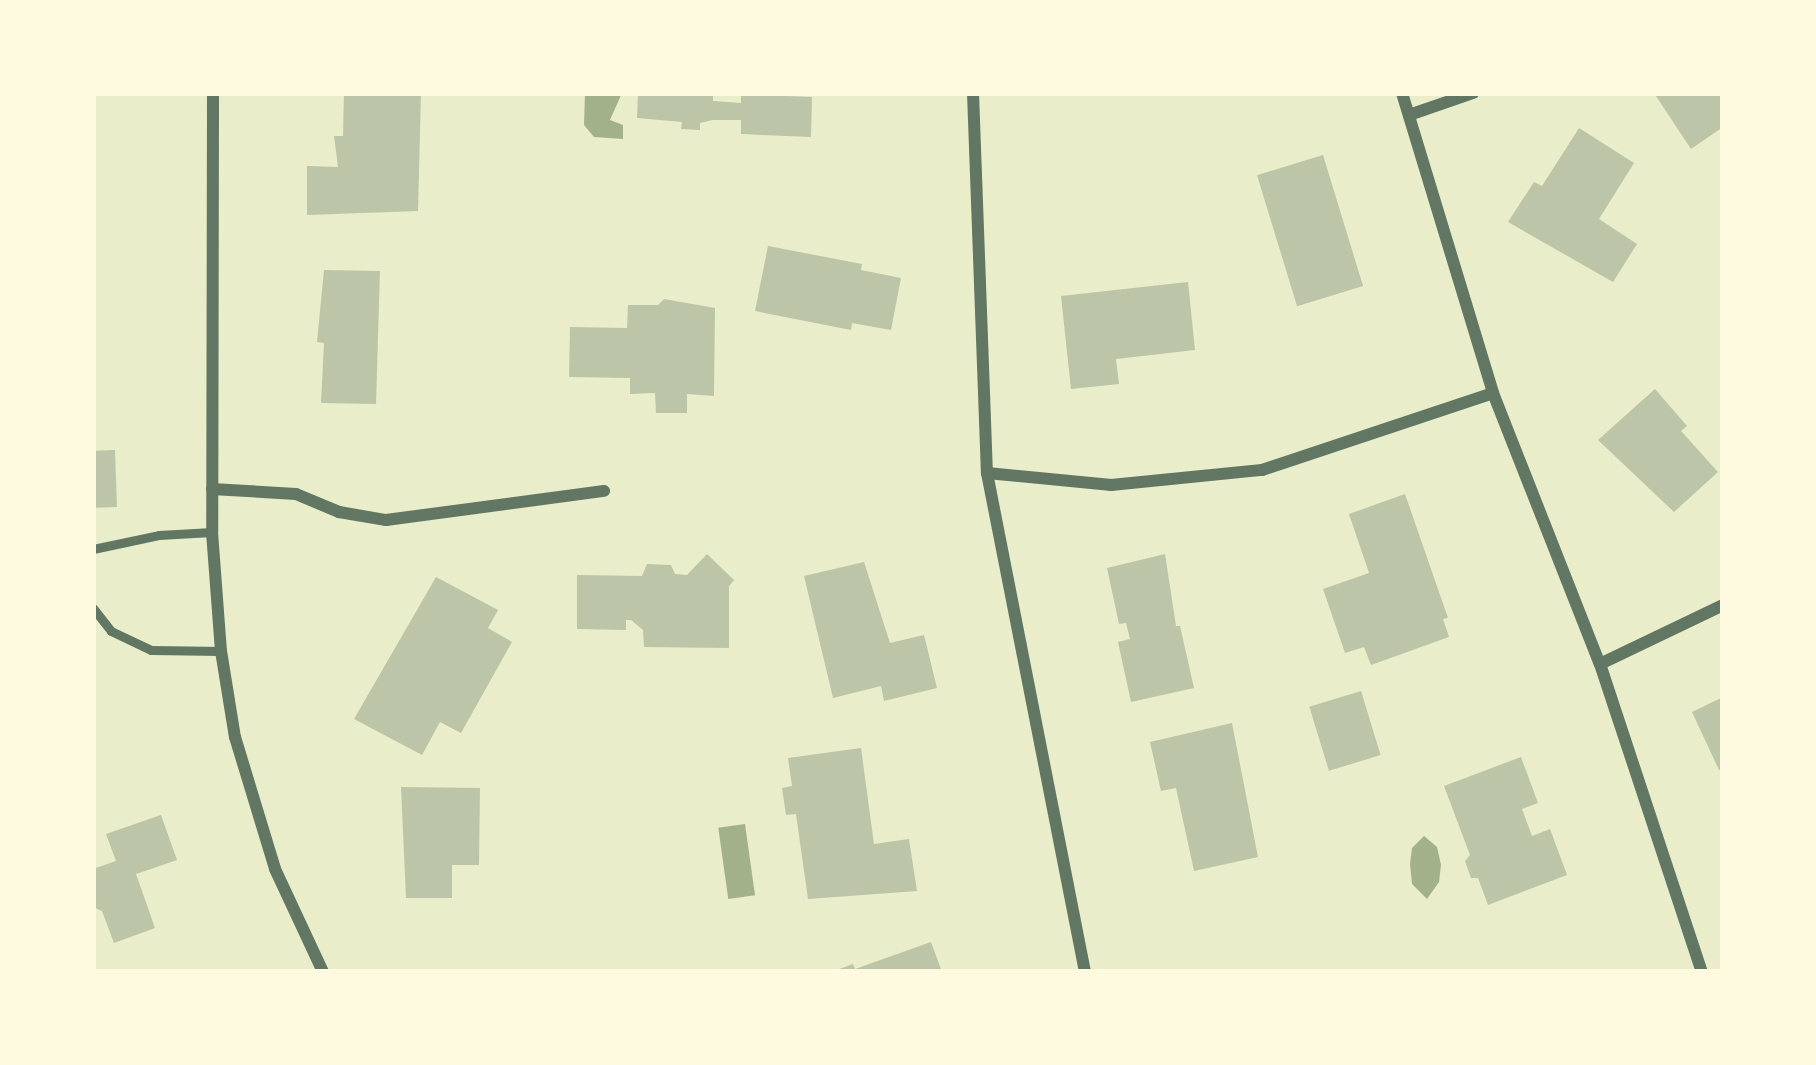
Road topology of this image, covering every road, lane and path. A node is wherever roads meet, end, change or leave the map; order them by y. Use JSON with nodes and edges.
{"nodes":[{"id":1,"x":213,"y":93,"type":"edge"},
{"id":2,"x":973,"y":93,"type":"edge"},
{"id":3,"x":1402,"y":93,"type":"edge"},
{"id":4,"x":1473,"y":93,"type":"edge"},
{"id":5,"x":1409,"y":115,"type":"junction"},
{"id":6,"x":1493,"y":393,"type":"junction"},
{"id":7,"x":987,"y":473,"type":"junction"},
{"id":8,"x":212,"y":489,"type":"junction"},
{"id":9,"x":604,"y":491,"type":"dead end"},
{"id":10,"x":212,"y":532,"type":"junction"},
{"id":11,"x":93,"y":550,"type":"edge"},
{"id":12,"x":1723,"y":605,"type":"edge"},
{"id":13,"x":93,"y":608,"type":"edge"},
{"id":14,"x":220,"y":651,"type":"junction"},
{"id":15,"x":1600,"y":664,"type":"junction"},
{"id":16,"x":323,"y":972,"type":"edge"},
{"id":17,"x":1085,"y":972,"type":"edge"},
{"id":18,"x":1702,"y":972,"type":"edge"}],
"edges":[{"from":1,"to":8,"type":"street"},
{"from":2,"to":7,"type":"street"},
{"from":3,"to":5,"type":"street"},
{"from":4,"to":5,"type":"street"},
{"from":5,"to":6,"type":"street"},
{"from":6,"to":7,"type":"street"},
{"from":6,"to":15,"type":"street"},
{"from":7,"to":17,"type":"street"},
{"from":8,"to":9,"type":"street"},
{"from":8,"to":10,"type":"street"},
{"from":10,"to":11,"type":"lane"},
{"from":10,"to":14,"type":"street"},
{"from":12,"to":15,"type":"street"},
{"from":13,"to":14,"type":"lane"},
{"from":14,"to":16,"type":"street"},
{"from":15,"to":18,"type":"street"}]}
